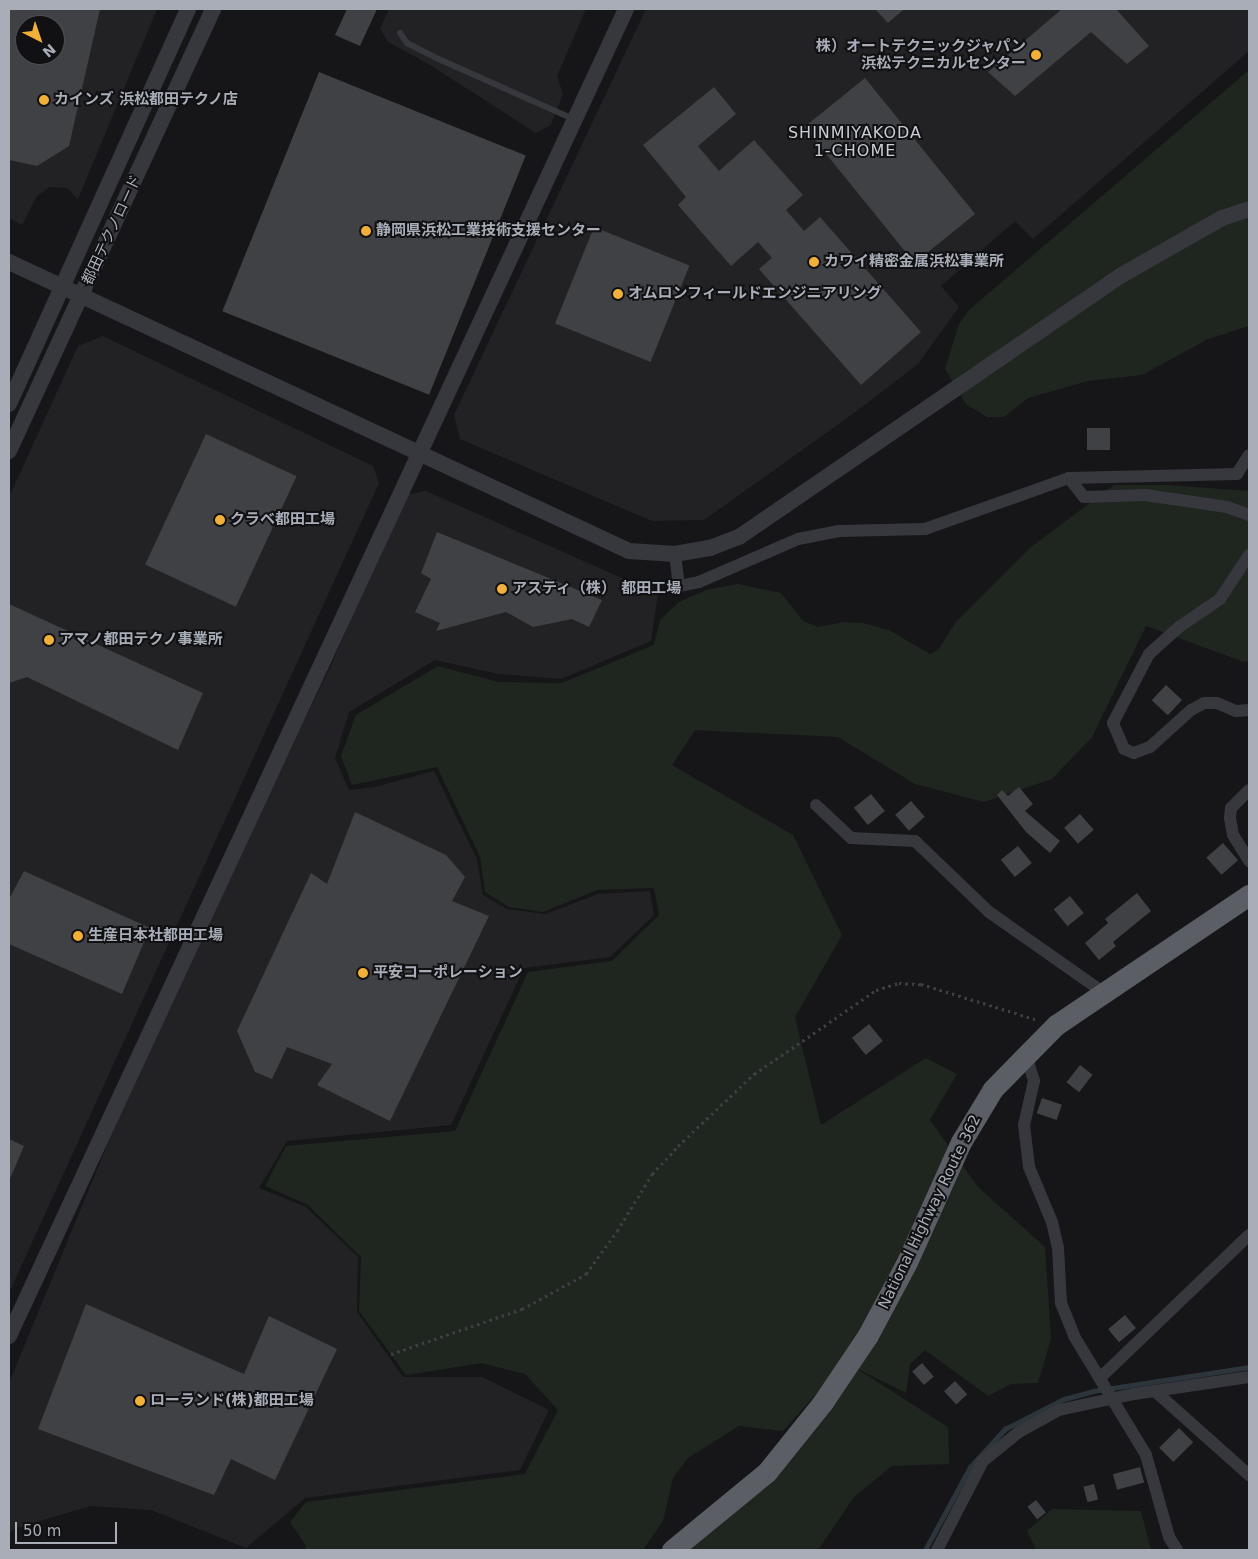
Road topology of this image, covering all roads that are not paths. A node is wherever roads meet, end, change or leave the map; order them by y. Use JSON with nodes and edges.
{"nodes":[{"id":1,"x":188,"y":9,"type":"edge"},
{"id":2,"x":213,"y":9,"type":"edge"},
{"id":3,"x":626,"y":9,"type":"edge"},
{"id":4,"x":400,"y":33,"type":"dead end"},
{"id":5,"x":574,"y":120,"type":"junction"},
{"id":6,"x":1249,"y":209,"type":"edge"},
{"id":7,"x":9,"y":262,"type":"edge"},
{"id":8,"x":62,"y":287,"type":"junction"},
{"id":9,"x":82,"y":296,"type":"junction"},
{"id":10,"x":9,"y":404,"type":"edge"},
{"id":11,"x":9,"y":451,"type":"edge"},
{"id":12,"x":1249,"y":455,"type":"edge"},
{"id":13,"x":419,"y":456,"type":"junction"},
{"id":14,"x":1069,"y":478,"type":"junction"},
{"id":15,"x":1249,"y":516,"type":"edge"},
{"id":16,"x":675,"y":554,"type":"junction"},
{"id":17,"x":1249,"y":555,"type":"edge"},
{"id":18,"x":1249,"y":710,"type":"edge"},
{"id":19,"x":1249,"y":790,"type":"edge"},
{"id":20,"x":816,"y":805,"type":"dead end"},
{"id":21,"x":1249,"y":861,"type":"edge"},
{"id":22,"x":1249,"y":895,"type":"edge"},
{"id":23,"x":1103,"y":992,"type":"junction"},
{"id":24,"x":1026,"y":1056,"type":"junction"},
{"id":25,"x":1249,"y":1235,"type":"edge"},
{"id":26,"x":9,"y":1336,"type":"edge"},
{"id":27,"x":1249,"y":1377,"type":"edge"},
{"id":28,"x":1107,"y":1388,"type":"junction"},
{"id":29,"x":1156,"y":1392,"type":"junction"},
{"id":30,"x":1249,"y":1475,"type":"edge"},
{"id":31,"x":672,"y":1550,"type":"edge"},
{"id":32,"x":937,"y":1550,"type":"edge"},
{"id":33,"x":1178,"y":1550,"type":"edge"}],
"edges":[{"from":1,"to":8,"type":"street","name":"都田テクノロード"},
{"from":2,"to":9,"type":"street","name":"都田テクノロード"},
{"from":3,"to":5,"type":"street"},
{"from":4,"to":5,"type":"lane"},
{"from":5,"to":13,"type":"street"},
{"from":6,"to":16,"type":"street"},
{"from":7,"to":8,"type":"street"},
{"from":8,"to":9,"type":"street"},
{"from":8,"to":10,"type":"street","name":"都田テクノロード"},
{"from":9,"to":11,"type":"street","name":"都田テクノロード"},
{"from":9,"to":13,"type":"street"},
{"from":12,"to":14,"type":"street"},
{"from":13,"to":16,"type":"street"},
{"from":13,"to":26,"type":"street"},
{"from":14,"to":15,"type":"street"},
{"from":14,"to":16,"type":"street"},
{"from":17,"to":18,"type":"street"},
{"from":19,"to":21,"type":"street"},
{"from":20,"to":23,"type":"street"},
{"from":22,"to":23,"type":"highway","name":"National Highway Route 362"},
{"from":23,"to":24,"type":"highway","name":"National Highway Route 362"},
{"from":24,"to":28,"type":"street"},
{"from":24,"to":31,"type":"highway","name":"National Highway Route 362"},
{"from":25,"to":28,"type":"street"},
{"from":27,"to":29,"type":"street"},
{"from":28,"to":29,"type":"street"},
{"from":28,"to":32,"type":"street"},
{"from":28,"to":33,"type":"street"},
{"from":29,"to":30,"type":"street"}]}
